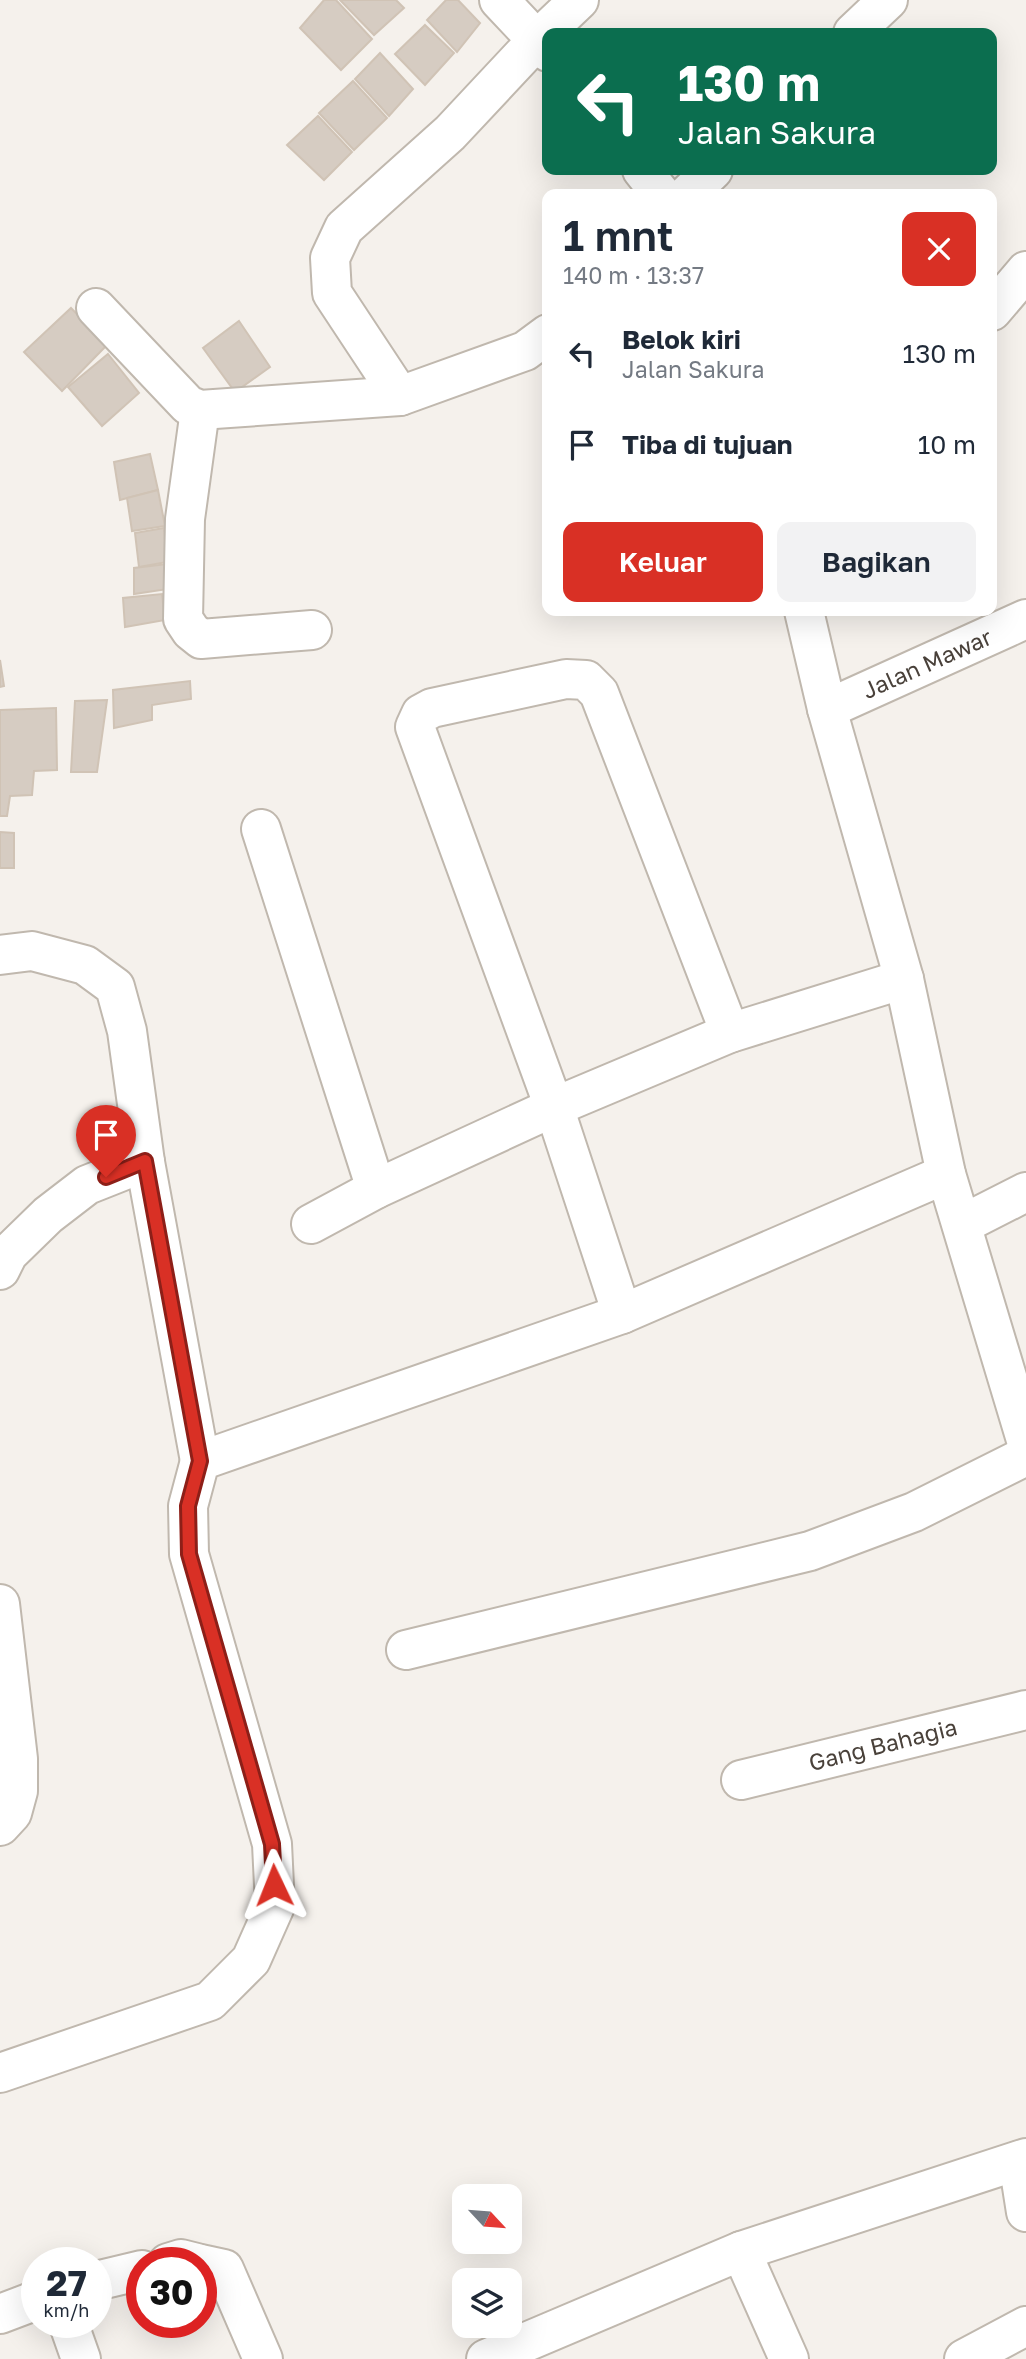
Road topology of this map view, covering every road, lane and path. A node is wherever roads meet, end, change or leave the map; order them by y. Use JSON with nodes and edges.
{"nodes":[{"id":1,"x":499,"y":0,"type":"edge"},
{"id":2,"x":579,"y":0,"type":"edge"},
{"id":3,"x":888,"y":0,"type":"edge"},
{"id":4,"x":557,"y":28,"type":"edge"},
{"id":5,"x":858,"y":28,"type":"edge"},
{"id":6,"x":542,"y":45,"type":"edge"},
{"id":7,"x":542,"y":47,"type":"edge"},
{"id":8,"x":646,"y":175,"type":"edge"},
{"id":9,"x":708,"y":175,"type":"edge"},
{"id":10,"x":657,"y":189,"type":"edge"},
{"id":11,"x":693,"y":189,"type":"edge"},
{"id":12,"x":1026,"y":271,"type":"edge"},
{"id":13,"x":997,"y":305,"type":"edge"},
{"id":14,"x":96,"y":308,"type":"dead end"},
{"id":15,"x":542,"y":338,"type":"edge"},
{"id":16,"x":400,"y":396,"type":"junction"},
{"id":17,"x":200,"y":410,"type":"junction"},
{"id":18,"x":805,"y":616,"type":"edge"},
{"id":19,"x":1026,"y":619,"type":"edge"},
{"id":20,"x":312,"y":629,"type":"dead end"},
{"id":21,"x":827,"y":709,"type":"junction"},
{"id":22,"x":261,"y":830,"type":"dead end"},
{"id":23,"x":0,"y":956,"type":"edge"},
{"id":24,"x":904,"y":979,"type":"junction"},
{"id":25,"x":730,"y":1033,"type":"junction"},
{"id":26,"x":554,"y":1107,"type":"junction"},
{"id":27,"x":145,"y":1161,"type":"junction"},
{"id":28,"x":946,"y":1174,"type":"junction"},
{"id":29,"x":376,"y":1189,"type":"junction"},
{"id":30,"x":1026,"y":1192,"type":"edge"},
{"id":31,"x":311,"y":1224,"type":"dead end"},
{"id":32,"x":963,"y":1224,"type":"junction"},
{"id":33,"x":0,"y":1270,"type":"edge"},
{"id":34,"x":622,"y":1314,"type":"junction"},
{"id":35,"x":1026,"y":1440,"type":"edge"},
{"id":36,"x":1026,"y":1456,"type":"edge"},
{"id":37,"x":200,"y":1461,"type":"junction"},
{"id":38,"x":0,"y":1604,"type":"edge"},
{"id":39,"x":406,"y":1650,"type":"dead end"},
{"id":40,"x":1026,"y":1710,"type":"edge"},
{"id":41,"x":741,"y":1780,"type":"dead end"},
{"id":42,"x":0,"y":1826,"type":"edge"},
{"id":43,"x":0,"y":2073,"type":"edge"},
{"id":44,"x":1022,"y":2160,"type":"edge"},
{"id":45,"x":1026,"y":2212,"type":"edge"},
{"id":46,"x":741,"y":2251,"type":"junction"},
{"id":47,"x":217,"y":2267,"type":"edge"},
{"id":48,"x":21,"y":2306,"type":"edge"},
{"id":49,"x":0,"y":2314,"type":"edge"},
{"id":50,"x":1026,"y":2326,"type":"edge"},
{"id":51,"x":74,"y":2338,"type":"edge"},
{"id":52,"x":81,"y":2359,"type":"edge"},
{"id":53,"x":263,"y":2359,"type":"edge"},
{"id":54,"x":486,"y":2359,"type":"edge"},
{"id":55,"x":789,"y":2359,"type":"edge"},
{"id":56,"x":964,"y":2359,"type":"edge"}],
"edges":[{"from":1,"to":6,"type":"street"},
{"from":2,"to":4,"type":"street"},
{"from":3,"to":5,"type":"street"},
{"from":7,"to":16,"type":"street"},
{"from":8,"to":10,"type":"street"},
{"from":9,"to":11,"type":"street"},
{"from":12,"to":13,"type":"street"},
{"from":14,"to":17,"type":"street"},
{"from":15,"to":16,"type":"street"},
{"from":16,"to":17,"type":"street"},
{"from":17,"to":20,"type":"street"},
{"from":18,"to":21,"type":"street"},
{"from":19,"to":21,"type":"street","name":"Jalan Mawar"},
{"from":21,"to":24,"type":"street"},
{"from":22,"to":29,"type":"street"},
{"from":23,"to":27,"type":"street"},
{"from":24,"to":25,"type":"street"},
{"from":24,"to":28,"type":"street"},
{"from":25,"to":26,"type":"street"},
{"from":25,"to":26,"type":"street"},
{"from":26,"to":29,"type":"street"},
{"from":26,"to":34,"type":"street"},
{"from":27,"to":33,"type":"street"},
{"from":27,"to":37,"type":"street"},
{"from":28,"to":32,"type":"street"},
{"from":28,"to":34,"type":"street"},
{"from":29,"to":31,"type":"street"},
{"from":30,"to":32,"type":"street"},
{"from":32,"to":35,"type":"street"},
{"from":34,"to":37,"type":"street"},
{"from":36,"to":39,"type":"street"},
{"from":37,"to":43,"type":"street"},
{"from":38,"to":42,"type":"street"},
{"from":40,"to":41,"type":"street","name":"Gang Bahagia"},
{"from":44,"to":45,"type":"street"},
{"from":44,"to":46,"type":"street"},
{"from":46,"to":54,"type":"street"},
{"from":46,"to":55,"type":"street"},
{"from":47,"to":53,"type":"street"},
{"from":48,"to":49,"type":"street"},
{"from":50,"to":56,"type":"street"},
{"from":51,"to":52,"type":"street"}]}
